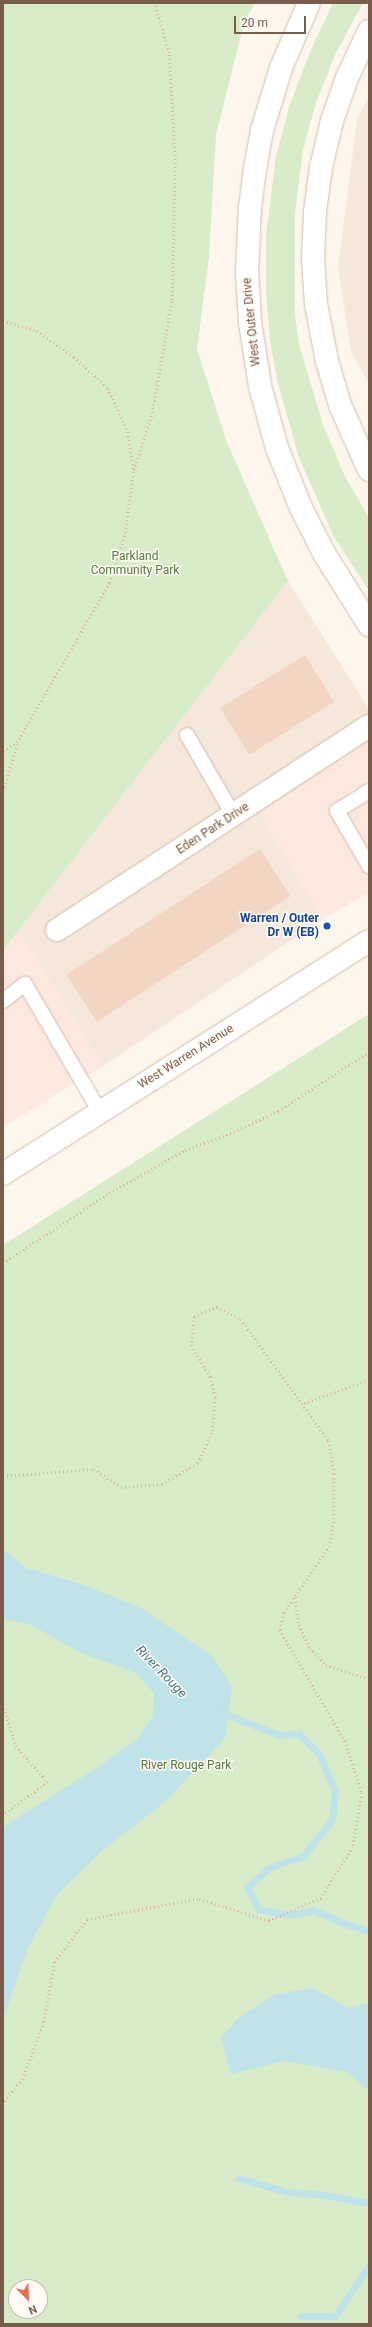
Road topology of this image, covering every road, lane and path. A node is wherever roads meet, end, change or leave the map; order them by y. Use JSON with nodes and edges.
{"nodes":[{"id":1,"x":154,"y":3,"type":"edge"},
{"id":2,"x":309,"y":3,"type":"edge"},
{"id":3,"x":369,"y":31,"type":"edge"},
{"id":4,"x":3,"y":321,"type":"edge"},
{"id":5,"x":366,"y":455,"type":"edge"},
{"id":6,"x":134,"y":472,"type":"junction"},
{"id":7,"x":369,"y":624,"type":"edge"},
{"id":8,"x":369,"y":726,"type":"edge"},
{"id":9,"x":186,"y":735,"type":"dead end"},
{"id":10,"x":18,"y":742,"type":"junction"},
{"id":11,"x":3,"y":747,"type":"edge"},
{"id":12,"x":4,"y":751,"type":"edge"},
{"id":13,"x":3,"y":791,"type":"edge"},
{"id":14,"x":369,"y":791,"type":"edge"},
{"id":15,"x":234,"y":816,"type":"junction"},
{"id":16,"x":369,"y":866,"type":"edge"},
{"id":17,"x":56,"y":930,"type":"dead end"},
{"id":18,"x":369,"y":941,"type":"edge"},
{"id":19,"x":3,"y":1001,"type":"edge"},
{"id":20,"x":369,"y":1052,"type":"edge"},
{"id":21,"x":100,"y":1112,"type":"junction"},
{"id":22,"x":4,"y":1171,"type":"edge"},
{"id":23,"x":3,"y":1263,"type":"edge"},
{"id":24,"x":369,"y":1380,"type":"edge"},
{"id":25,"x":304,"y":1403,"type":"junction"},
{"id":26,"x":3,"y":1476,"type":"edge"},
{"id":27,"x":295,"y":1598,"type":"junction"},
{"id":28,"x":369,"y":1679,"type":"edge"},
{"id":29,"x":3,"y":1704,"type":"edge"},
{"id":30,"x":3,"y":1815,"type":"edge"},
{"id":31,"x":3,"y":2103,"type":"edge"}],
"edges":[{"from":1,"to":6,"type":"path"},
{"from":2,"to":7,"type":"main road","name":"West Outer Drive"},
{"from":3,"to":5,"type":"main road"},
{"from":4,"to":6,"type":"path"},
{"from":6,"to":10,"type":"path"},
{"from":8,"to":15,"type":"main road","name":"Eden Park Drive"},
{"from":9,"to":15,"type":"lane"},
{"from":10,"to":12,"type":"path"},
{"from":10,"to":13,"type":"path"},
{"from":11,"to":12,"type":"path"},
{"from":14,"to":16,"type":"lane"},
{"from":15,"to":17,"type":"main road","name":"Eden Park Drive"},
{"from":18,"to":21,"type":"main road","name":"West Warren Avenue"},
{"from":19,"to":21,"type":"lane"},
{"from":20,"to":23,"type":"path"},
{"from":21,"to":22,"type":"main road","name":"West Warren Avenue"},
{"from":24,"to":25,"type":"path"},
{"from":25,"to":26,"type":"path"},
{"from":25,"to":27,"type":"path"},
{"from":27,"to":28,"type":"path"},
{"from":27,"to":31,"type":"path"},
{"from":29,"to":30,"type":"path"}]}
